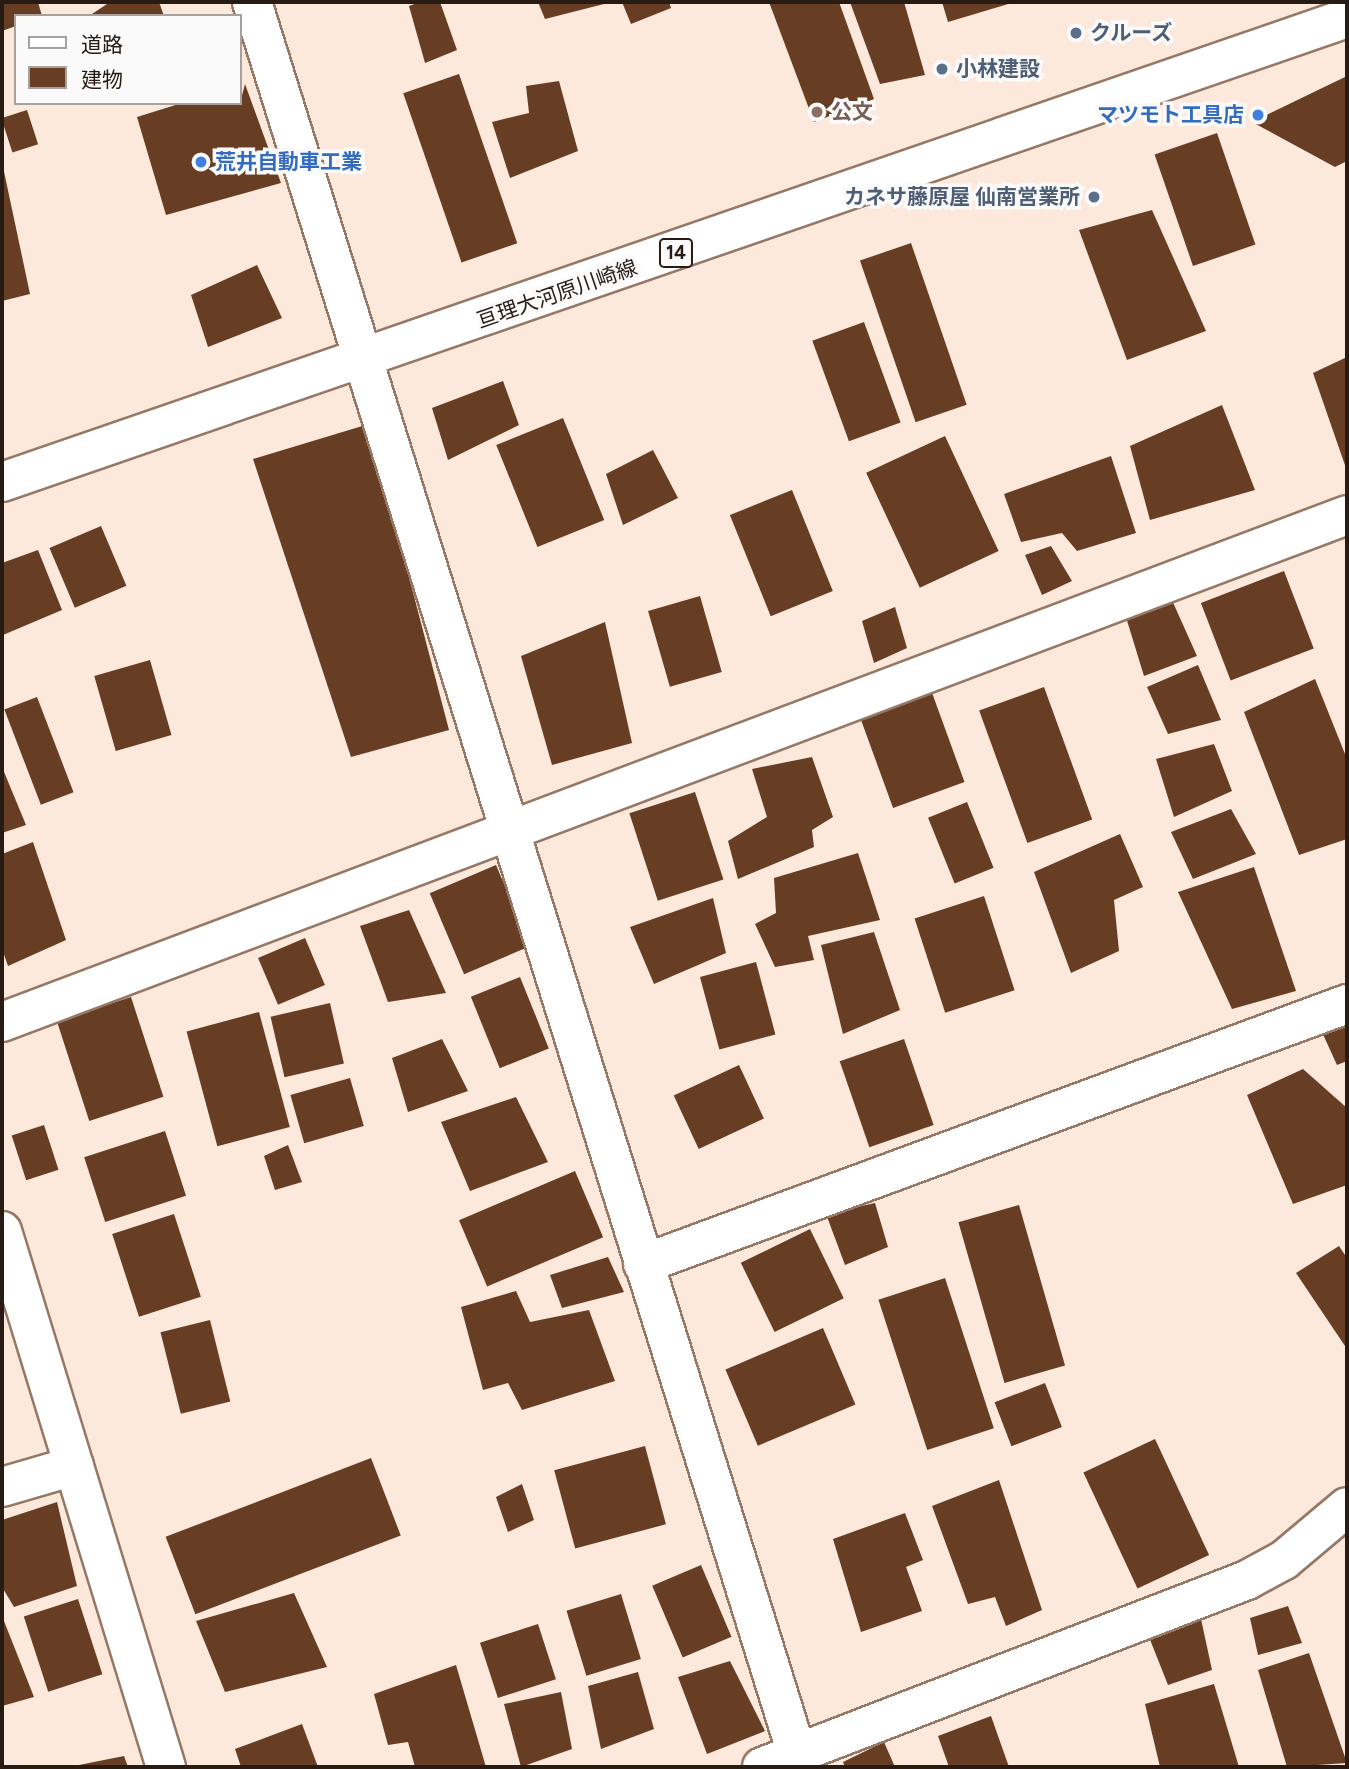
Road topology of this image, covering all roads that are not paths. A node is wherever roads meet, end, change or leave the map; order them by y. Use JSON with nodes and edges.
{"nodes":[{"id":1,"x":252,"y":2,"type":"edge"},
{"id":2,"x":1347,"y":18,"type":"edge"},
{"id":3,"x":366,"y":361,"type":"junction"},
{"id":4,"x":2,"y":482,"type":"edge"},
{"id":5,"x":1347,"y":516,"type":"edge"},
{"id":6,"x":508,"y":831,"type":"junction"},
{"id":7,"x":1347,"y":1004,"type":"edge"},
{"id":8,"x":2,"y":1022,"type":"edge"},
{"id":9,"x":2,"y":1231,"type":"edge"},
{"id":10,"x":643,"y":1264,"type":"junction"},
{"id":11,"x":74,"y":1466,"type":"junction"},
{"id":12,"x":2,"y":1487,"type":"edge"},
{"id":13,"x":1347,"y":1507,"type":"edge"},
{"id":14,"x":787,"y":1763,"type":"edge"},
{"id":15,"x":166,"y":1767,"type":"edge"}],
"edges":[{"from":1,"to":3,"type":"street"},
{"from":2,"to":3,"type":"street","name":"亘理大河原川崎線","number":"14"},
{"from":3,"to":4,"type":"street","name":"亘理大河原川崎線","number":"14"},
{"from":3,"to":6,"type":"street"},
{"from":5,"to":6,"type":"street"},
{"from":6,"to":8,"type":"street"},
{"from":6,"to":10,"type":"street"},
{"from":7,"to":10,"type":"street"},
{"from":9,"to":11,"type":"street"},
{"from":10,"to":14,"type":"street"},
{"from":11,"to":12,"type":"street"},
{"from":11,"to":15,"type":"street"},
{"from":13,"to":14,"type":"street"}]}
